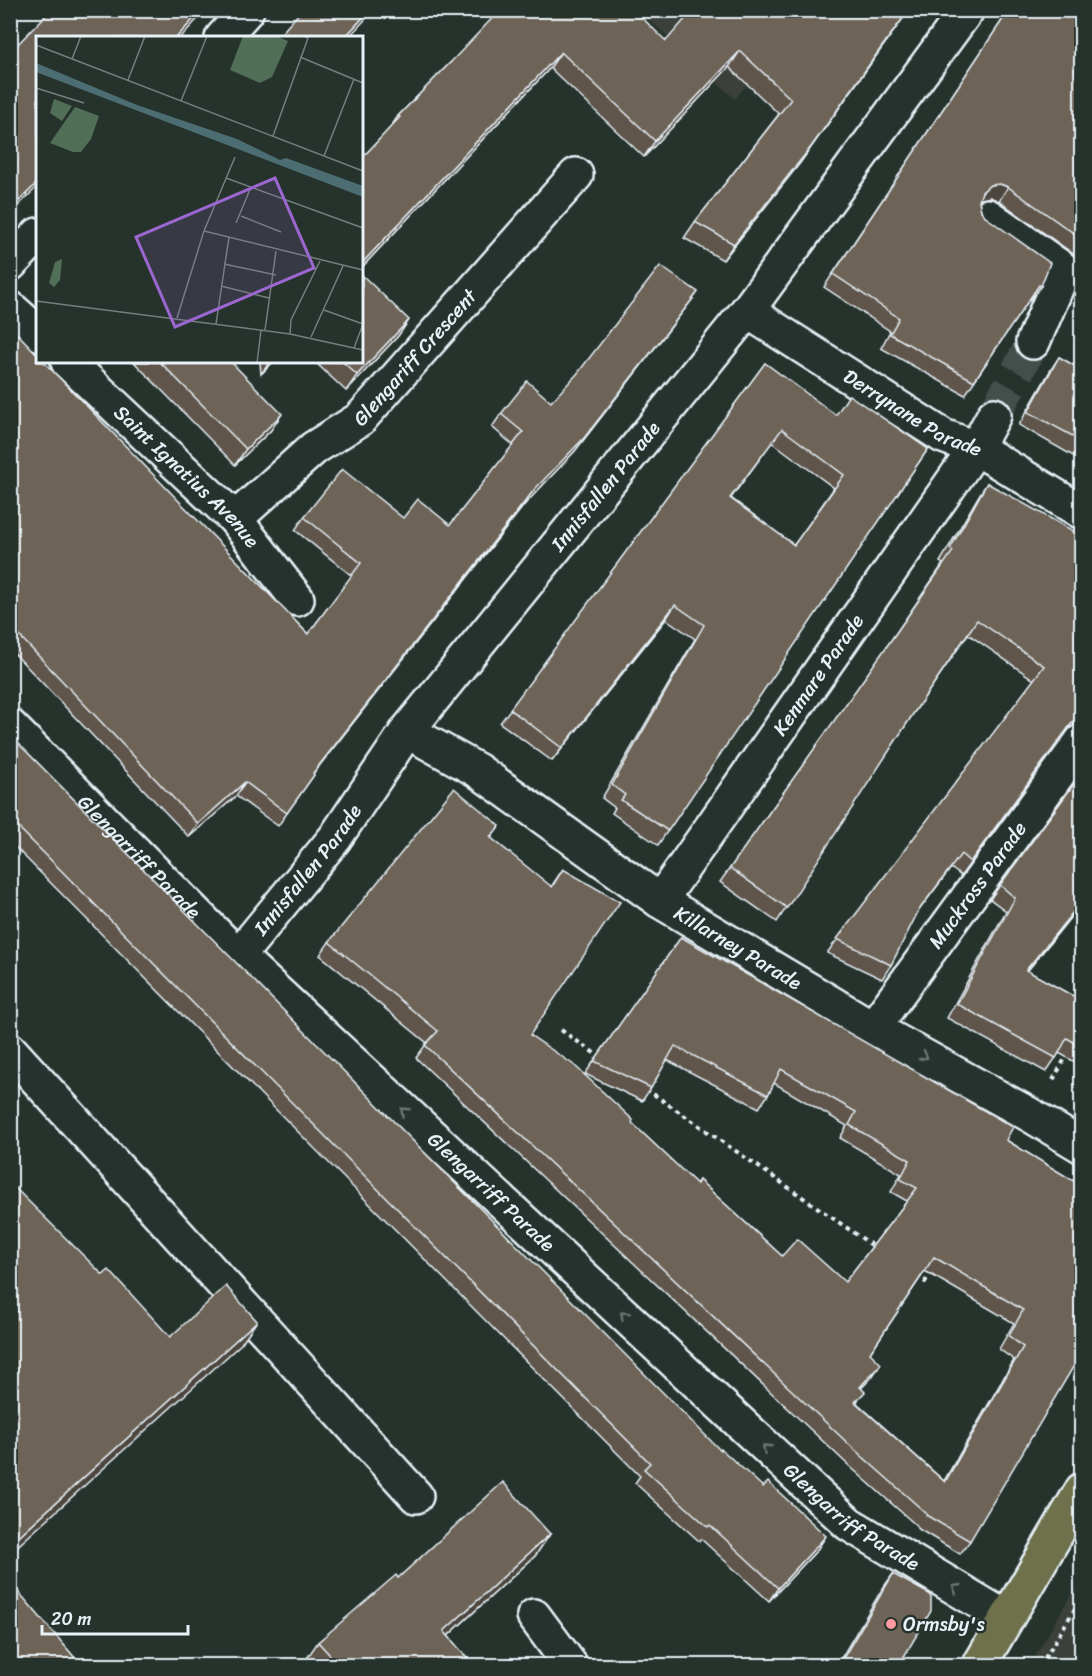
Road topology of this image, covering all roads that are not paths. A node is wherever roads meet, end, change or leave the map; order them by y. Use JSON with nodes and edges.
{"nodes":[{"id":1,"x":247,"y":10,"type":"edge"},
{"id":2,"x":967,"y":10,"type":"edge"},
{"id":3,"x":224,"y":36,"type":"edge"},
{"id":4,"x":576,"y":175,"type":"dead end"},
{"id":5,"x":988,"y":216,"type":"edge"},
{"id":6,"x":36,"y":237,"type":"edge"},
{"id":7,"x":10,"y":264,"type":"edge"},
{"id":8,"x":10,"y":308,"type":"edge"},
{"id":9,"x":747,"y":310,"type":"junction"},
{"id":10,"x":36,"y":331,"type":"edge"},
{"id":11,"x":1033,"y":342,"type":"tunnel mouth"},
{"id":12,"x":69,"y":363,"type":"edge"},
{"id":13,"x":994,"y":415,"type":"tunnel mouth"},
{"id":14,"x":976,"y":448,"type":"junction"},
{"id":15,"x":1082,"y":512,"type":"edge"},
{"id":16,"x":235,"y":519,"type":"junction"},
{"id":17,"x":297,"y":599,"type":"dead end"},
{"id":18,"x":10,"y":726,"type":"edge"},
{"id":19,"x":407,"y":731,"type":"junction"},
{"id":20,"x":1082,"y":741,"type":"edge"},
{"id":21,"x":660,"y":900,"type":"junction"},
{"id":22,"x":238,"y":956,"type":"junction"},
{"id":23,"x":873,"y":1028,"type":"junction"},
{"id":24,"x":10,"y":1050,"type":"edge"},
{"id":25,"x":1082,"y":1146,"type":"edge"},
{"id":26,"x":1082,"y":1490,"type":"edge"},
{"id":27,"x":416,"y":1496,"type":"dead end"},
{"id":28,"x":534,"y":1616,"type":"dead end"},
{"id":29,"x":1006,"y":1618,"type":"junction"},
{"id":30,"x":571,"y":1665,"type":"edge"},
{"id":31,"x":979,"y":1665,"type":"edge"}],
"edges":[{"from":1,"to":3,"type":"street"},
{"from":2,"to":9,"type":"street","name":"Innisfallen Parade"},
{"from":4,"to":16,"type":"street","name":"Glengariff Crescent"},
{"from":5,"to":11,"type":"street"},
{"from":6,"to":7,"type":"street"},
{"from":8,"to":10,"type":"street"},
{"from":9,"to":14,"type":"street","name":"Derrynane Parade"},
{"from":9,"to":19,"type":"street","name":"Innisfallen Parade"},
{"from":12,"to":16,"type":"street","name":"Saint Ignatius Avenue"},
{"from":13,"to":14,"type":"street","name":"Kenmare Parade"},
{"from":14,"to":15,"type":"street","name":"Derrynane Parade"},
{"from":14,"to":21,"type":"street","name":"Kenmare Parade"},
{"from":16,"to":17,"type":"street","name":"Saint Ignatius Avenue"},
{"from":18,"to":22,"type":"street","name":"Glengarriff Parade"},
{"from":19,"to":21,"type":"street","name":"Killarney Parade"},
{"from":19,"to":22,"type":"street","name":"Innisfallen Parade"},
{"from":20,"to":23,"type":"street","name":"Muckross Parade"},
{"from":21,"to":23,"type":"street","name":"Killarney Parade"},
{"from":29,"to":22,"type":"street","name":"Glengarriff Parade","one_way":true},
{"from":23,"to":25,"type":"street","name":"Killarney Parade","one_way":true},
{"from":24,"to":27,"type":"street"},
{"from":26,"to":29,"type":"main road"},
{"from":28,"to":30,"type":"street"},
{"from":29,"to":31,"type":"main road"}]}
